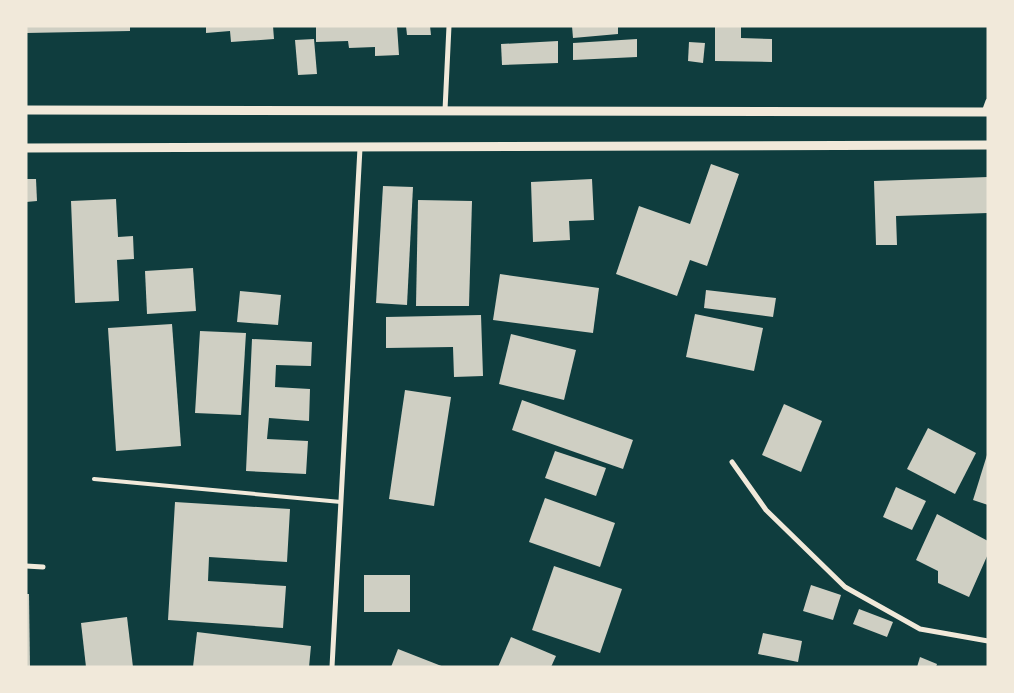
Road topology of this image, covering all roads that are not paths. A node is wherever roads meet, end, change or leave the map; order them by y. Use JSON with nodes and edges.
{"nodes":[{"id":1,"x":449,"y":26,"type":"edge"},
{"id":2,"x":988,"y":100,"type":"edge"},
{"id":3,"x":26,"y":110,"type":"edge"},
{"id":4,"x":445,"y":110,"type":"junction"},
{"id":5,"x":986,"y":112,"type":"edge"},
{"id":6,"x":988,"y":145,"type":"edge"},
{"id":7,"x":26,"y":148,"type":"edge"},
{"id":8,"x":360,"y":148,"type":"junction"},
{"id":9,"x":732,"y":462,"type":"dead end"},
{"id":10,"x":94,"y":479,"type":"dead end"},
{"id":11,"x":341,"y":502,"type":"junction"},
{"id":12,"x":26,"y":566,"type":"edge"},
{"id":13,"x":43,"y":566,"type":"dead end"},
{"id":14,"x":988,"y":642,"type":"edge"},
{"id":15,"x":332,"y":667,"type":"edge"}],
"edges":[{"from":1,"to":4,"type":"street"},
{"from":2,"to":5,"type":"street"},
{"from":3,"to":4,"type":"street"},
{"from":4,"to":5,"type":"street"},
{"from":6,"to":8,"type":"street"},
{"from":7,"to":8,"type":"street"},
{"from":8,"to":11,"type":"street"},
{"from":9,"to":14,"type":"street"},
{"from":10,"to":11,"type":"lane"},
{"from":11,"to":15,"type":"street"},
{"from":12,"to":13,"type":"street"}]}
